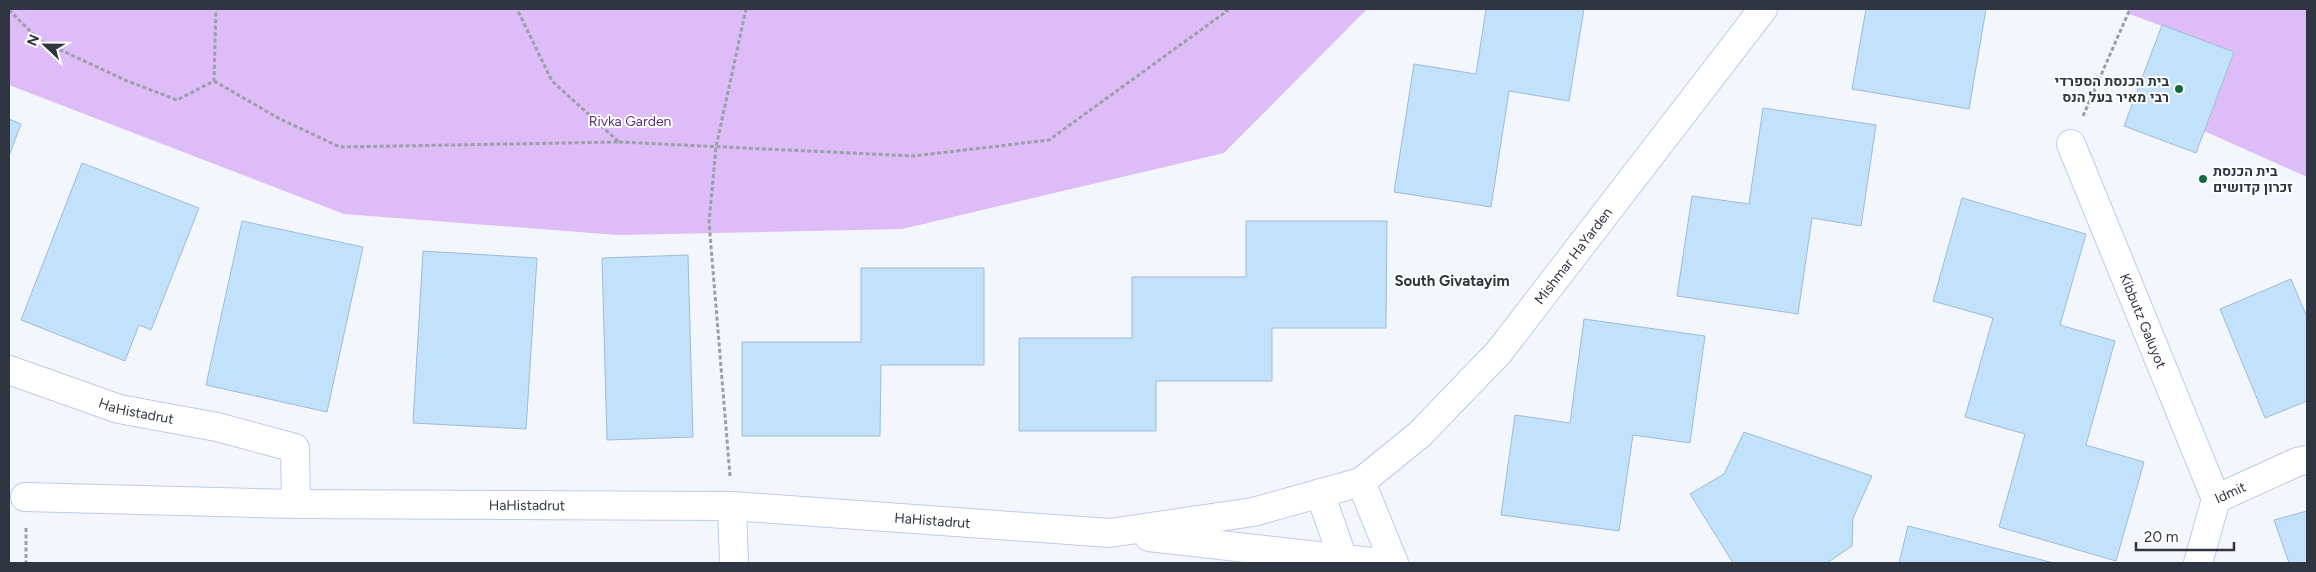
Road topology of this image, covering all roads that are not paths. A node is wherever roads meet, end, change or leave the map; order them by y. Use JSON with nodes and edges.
{"nodes":[{"id":1,"x":1763,"y":9,"type":"edge"},
{"id":2,"x":2071,"y":144,"type":"road end"},
{"id":3,"x":9,"y":370,"type":"edge"},
{"id":4,"x":2307,"y":460,"type":"edge"},
{"id":5,"x":1361,"y":482,"type":"junction"},
{"id":6,"x":1320,"y":493,"type":"junction"},
{"id":7,"x":26,"y":498,"type":"road end"},
{"id":8,"x":2216,"y":499,"type":"junction"},
{"id":9,"x":296,"y":504,"type":"junction"},
{"id":10,"x":732,"y":506,"type":"junction"},
{"id":11,"x":1110,"y":533,"type":"junction"},
{"id":12,"x":1343,"y":559,"type":"junction"},
{"id":13,"x":734,"y":563,"type":"edge"},
{"id":14,"x":1380,"y":563,"type":"edge"},
{"id":15,"x":1394,"y":563,"type":"edge"},
{"id":16,"x":2198,"y":563,"type":"edge"}],
"edges":[{"from":1,"to":5,"type":"street","name":"Mishmar HaYarden"},
{"from":2,"to":8,"type":"street","name":"Kibbutz Galuyot"},
{"from":3,"to":9,"type":"street","name":"HaHistadrut"},
{"from":4,"to":8,"type":"street","name":"Idmit"},
{"from":5,"to":6,"type":"street","name":"HaHistadrut"},
{"from":5,"to":15,"type":"street"},
{"from":6,"to":11,"type":"street","name":"HaHistadrut"},
{"from":6,"to":12,"type":"street"},
{"from":7,"to":9,"type":"street"},
{"from":8,"to":16,"type":"street","name":"Idmit"},
{"from":9,"to":10,"type":"street","name":"HaHistadrut"},
{"from":10,"to":11,"type":"street","name":"HaHistadrut"},
{"from":10,"to":13,"type":"street"},
{"from":11,"to":12,"type":"street","name":"HaHistadrut"},
{"from":12,"to":14,"type":"street","name":"HaHistadrut"}]}
